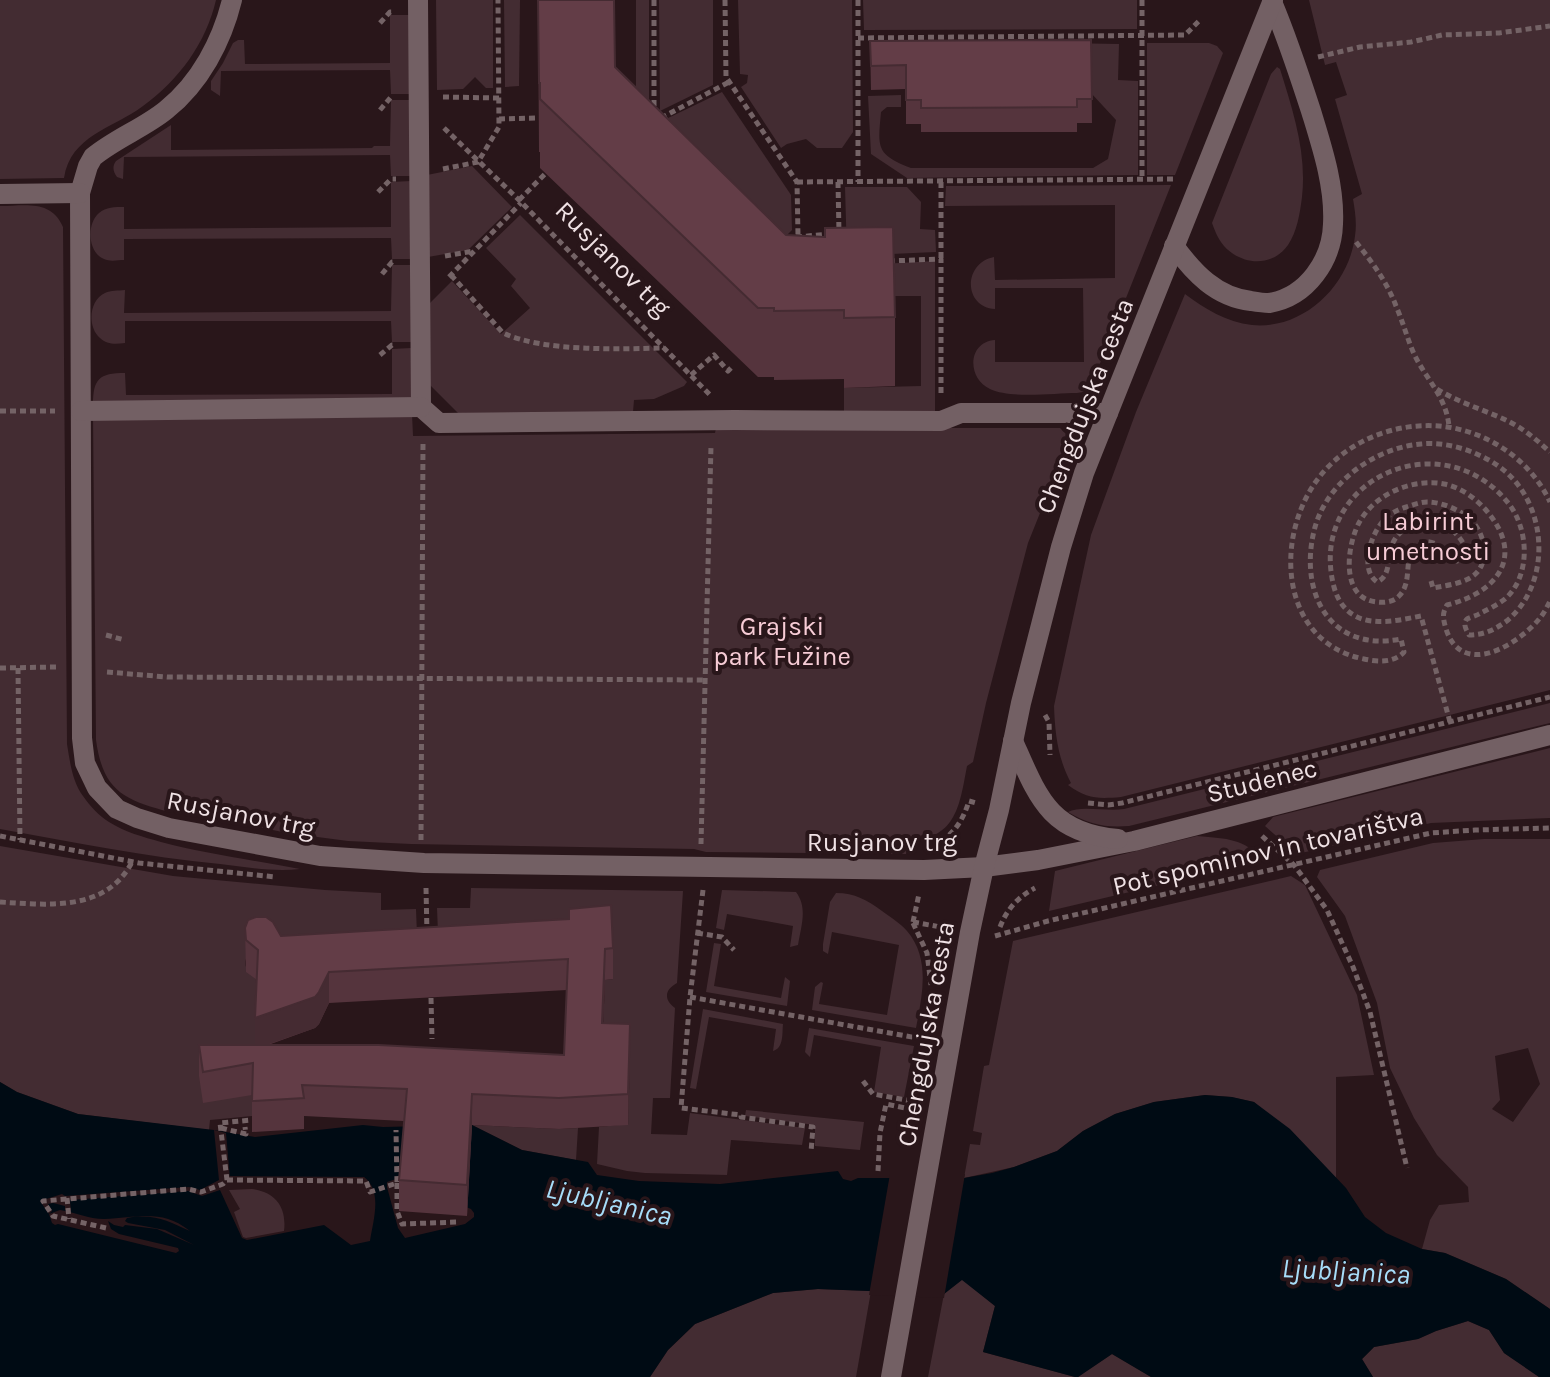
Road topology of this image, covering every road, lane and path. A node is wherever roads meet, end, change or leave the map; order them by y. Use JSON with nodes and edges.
{"nodes":[{"id":1,"x":232,"y":0,"type":"edge"},
{"id":2,"x":418,"y":0,"type":"edge"},
{"id":3,"x":498,"y":0,"type":"edge"},
{"id":4,"x":654,"y":0,"type":"edge"},
{"id":5,"x":725,"y":0,"type":"edge"},
{"id":6,"x":858,"y":0,"type":"edge"},
{"id":7,"x":1142,"y":0,"type":"edge"},
{"id":8,"x":1272,"y":1,"type":"edge"},
{"id":9,"x":1199,"y":21,"type":"dead end"},
{"id":10,"x":1550,"y":26,"type":"edge"},
{"id":11,"x":1142,"y":36,"type":"junction"},
{"id":12,"x":1050,"y":37,"type":"junction"},
{"id":13,"x":858,"y":38,"type":"junction"},
{"id":14,"x":958,"y":38,"type":"junction"},
{"id":15,"x":958,"y":46,"type":"edge"},
{"id":16,"x":1051,"y":46,"type":"edge"},
{"id":17,"x":1313,"y":59,"type":"dead end"},
{"id":18,"x":729,"y":82,"type":"junction"},
{"id":19,"x":499,"y":98,"type":"junction"},
{"id":20,"x":419,"y":99,"type":"junction"},
{"id":21,"x":539,"y":118,"type":"edge"},
{"id":22,"x":499,"y":119,"type":"junction"},
{"id":23,"x":478,"y":162,"type":"junction"},
{"id":24,"x":546,"y":173,"type":"dead end"},
{"id":25,"x":1201,"y":179,"type":"junction"},
{"id":26,"x":1142,"y":180,"type":"junction"},
{"id":27,"x":797,"y":182,"type":"junction"},
{"id":28,"x":838,"y":182,"type":"junction"},
{"id":29,"x":858,"y":182,"type":"junction"},
{"id":30,"x":941,"y":182,"type":"junction"},
{"id":31,"x":80,"y":193,"type":"junction"},
{"id":32,"x":0,"y":194,"type":"edge"},
{"id":33,"x":520,"y":202,"type":"junction"},
{"id":34,"x":1333,"y":223,"type":"junction"},
{"id":35,"x":798,"y":235,"type":"junction"},
{"id":36,"x":792,"y":241,"type":"edge"},
{"id":37,"x":1174,"y":246,"type":"junction"},
{"id":38,"x":941,"y":259,"type":"junction"},
{"id":39,"x":883,"y":261,"type":"edge"},
{"id":40,"x":451,"y":275,"type":"junction"},
{"id":41,"x":420,"y":307,"type":"junction"},
{"id":42,"x":665,"y":348,"type":"junction"},
{"id":43,"x":731,"y":368,"type":"dead end"},
{"id":44,"x":691,"y":375,"type":"junction"},
{"id":45,"x":1437,"y":389,"type":"junction"},
{"id":46,"x":425,"y":410,"type":"junction"},
{"id":47,"x":0,"y":411,"type":"edge"},
{"id":48,"x":81,"y":411,"type":"junction"},
{"id":49,"x":1108,"y":413,"type":"junction"},
{"id":50,"x":735,"y":420,"type":"junction"},
{"id":51,"x":711,"y":421,"type":"junction"},
{"id":52,"x":941,"y":421,"type":"junction"},
{"id":53,"x":1449,"y":427,"type":"junction"},
{"id":54,"x":1550,"y":452,"type":"edge"},
{"id":55,"x":1550,"y":502,"type":"edge"},
{"id":56,"x":1431,"y":581,"type":"dead end"},
{"id":57,"x":1550,"y":601,"type":"edge"},
{"id":58,"x":82,"y":667,"type":"junction"},
{"id":59,"x":0,"y":668,"type":"edge"},
{"id":60,"x":18,"y":668,"type":"junction"},
{"id":61,"x":422,"y":679,"type":"junction"},
{"id":62,"x":705,"y":680,"type":"junction"},
{"id":63,"x":1550,"y":697,"type":"edge"},
{"id":64,"x":1021,"y":703,"type":"junction"},
{"id":65,"x":1450,"y":722,"type":"junction"},
{"id":66,"x":1550,"y":735,"type":"edge"},
{"id":67,"x":1013,"y":741,"type":"junction"},
{"id":68,"x":1053,"y":767,"type":"dead end"},
{"id":69,"x":974,"y":802,"type":"dead end"},
{"id":70,"x":1083,"y":802,"type":"dead end"},
{"id":71,"x":1226,"y":817,"type":"junction"},
{"id":72,"x":1550,"y":828,"type":"edge"},
{"id":73,"x":0,"y":836,"type":"edge"},
{"id":74,"x":20,"y":840,"type":"junction"},
{"id":75,"x":1134,"y":841,"type":"junction"},
{"id":76,"x":934,"y":844,"type":"dead end"},
{"id":77,"x":421,"y":849,"type":"dead end"},
{"id":78,"x":132,"y":862,"type":"junction"},
{"id":79,"x":1294,"y":865,"type":"junction"},
{"id":80,"x":700,"y":867,"type":"junction"},
{"id":81,"x":984,"y":867,"type":"junction"},
{"id":82,"x":281,"y":878,"type":"dead end"},
{"id":83,"x":426,"y":884,"type":"dead end"},
{"id":84,"x":1036,"y":887,"type":"dead end"},
{"id":85,"x":0,"y":902,"type":"edge"},
{"id":86,"x":915,"y":911,"type":"dead end"},
{"id":87,"x":913,"y":922,"type":"junction"},
{"id":88,"x":926,"y":924,"type":"dead end"},
{"id":89,"x":697,"y":933,"type":"junction"},
{"id":90,"x":998,"y":936,"type":"joint"},
{"id":91,"x":427,"y":940,"type":"edge"},
{"id":92,"x":734,"y":950,"type":"dead end"},
{"id":93,"x":931,"y":991,"type":"dead end"},
{"id":94,"x":690,"y":997,"type":"junction"},
{"id":95,"x":431,"y":998,"type":"edge"},
{"id":96,"x":925,"y":1027,"type":"dead end"},
{"id":97,"x":432,"y":1039,"type":"dead end"},
{"id":98,"x":863,"y":1081,"type":"dead end"},
{"id":99,"x":910,"y":1109,"type":"junction"},
{"id":100,"x":252,"y":1120,"type":"edge"},
{"id":101,"x":908,"y":1123,"type":"dead end"},
{"id":102,"x":245,"y":1127,"type":"dead end"},
{"id":103,"x":221,"y":1130,"type":"junction"},
{"id":104,"x":396,"y":1130,"type":"dead end"},
{"id":105,"x":811,"y":1152,"type":"dead end"},
{"id":106,"x":1407,"y":1168,"type":"dead end"},
{"id":107,"x":878,"y":1171,"type":"dead end"},
{"id":108,"x":228,"y":1179,"type":"junction"},
{"id":109,"x":398,"y":1182,"type":"junction"},
{"id":110,"x":67,"y":1198,"type":"junction"},
{"id":111,"x":69,"y":1219,"type":"junction"},
{"id":112,"x":458,"y":1222,"type":"dead end"},
{"id":113,"x":106,"y":1228,"type":"dead end"},
{"id":114,"x":891,"y":1377,"type":"edge"}],
"edges":[{"from":1,"to":31,"type":"street"},
{"from":2,"to":20,"type":"street"},
{"from":3,"to":19,"type":"path"},
{"from":4,"to":18,"type":"path"},
{"from":5,"to":18,"type":"path"},
{"from":6,"to":13,"type":"path"},
{"from":7,"to":11,"type":"path"},
{"from":8,"to":25,"type":"street","name":"Chengdujska cesta"},
{"from":8,"to":34,"type":"street"},
{"from":9,"to":11,"type":"path"},
{"from":10,"to":17,"type":"path"},
{"from":11,"to":12,"type":"path"},
{"from":11,"to":26,"type":"path"},
{"from":12,"to":14,"type":"path"},
{"from":12,"to":16,"type":"path"},
{"from":13,"to":14,"type":"path"},
{"from":13,"to":29,"type":"path"},
{"from":14,"to":15,"type":"path"},
{"from":18,"to":27,"type":"path"},
{"from":19,"to":20,"type":"path"},
{"from":19,"to":22,"type":"path"},
{"from":20,"to":23,"type":"path","name":"Rusjanov trg"},
{"from":20,"to":41,"type":"street"},
{"from":21,"to":22,"type":"path"},
{"from":22,"to":23,"type":"path"},
{"from":23,"to":33,"type":"path","name":"Rusjanov trg"},
{"from":24,"to":33,"type":"path"},
{"from":25,"to":26,"type":"path"},
{"from":25,"to":37,"type":"street","name":"Chengdujska cesta"},
{"from":26,"to":30,"type":"path"},
{"from":27,"to":28,"type":"path"},
{"from":27,"to":35,"type":"path"},
{"from":28,"to":29,"type":"path"},
{"from":28,"to":35,"type":"path"},
{"from":29,"to":30,"type":"path"},
{"from":30,"to":38,"type":"path"},
{"from":31,"to":32,"type":"street"},
{"from":31,"to":48,"type":"street","name":"Rusjanov trg"},
{"from":33,"to":40,"type":"path","name":"Rusjanov trg"},
{"from":33,"to":42,"type":"path","name":"Rusjanov trg"},
{"from":34,"to":37,"type":"street"},
{"from":34,"to":45,"type":"path"},
{"from":35,"to":36,"type":"path"},
{"from":37,"to":49,"type":"street","name":"Chengdujska cesta"},
{"from":38,"to":39,"type":"path"},
{"from":38,"to":52,"type":"path"},
{"from":40,"to":41,"type":"path","name":"Rusjanov trg"},
{"from":40,"to":42,"type":"path"},
{"from":41,"to":46,"type":"street"},
{"from":42,"to":44,"type":"path","name":"Rusjanov trg"},
{"from":43,"to":44,"type":"path"},
{"from":44,"to":50,"type":"path","name":"Rusjanov trg"},
{"from":45,"to":53,"type":"path"},
{"from":45,"to":54,"type":"path"},
{"from":46,"to":48,"type":"street"},
{"from":46,"to":51,"type":"street"},
{"from":46,"to":61,"type":"path"},
{"from":47,"to":48,"type":"path"},
{"from":48,"to":58,"type":"street","name":"Rusjanov trg"},
{"from":49,"to":52,"type":"street"},
{"from":49,"to":64,"type":"street","name":"Chengdujska cesta"},
{"from":50,"to":51,"type":"street"},
{"from":50,"to":52,"type":"street"},
{"from":51,"to":62,"type":"path"},
{"from":53,"to":55,"type":"path"},
{"from":53,"to":65,"type":"path"},
{"from":56,"to":57,"type":"path"},
{"from":58,"to":60,"type":"path"},
{"from":58,"to":61,"type":"path"},
{"from":58,"to":80,"type":"street","name":"Rusjanov trg"},
{"from":59,"to":60,"type":"path"},
{"from":60,"to":74,"type":"path"},
{"from":61,"to":62,"type":"path"},
{"from":61,"to":77,"type":"path"},
{"from":62,"to":80,"type":"path"},
{"from":63,"to":65,"type":"path"},
{"from":64,"to":67,"type":"street","name":"Chengdujska cesta"},
{"from":64,"to":68,"type":"path"},
{"from":65,"to":70,"type":"path"},
{"from":66,"to":71,"type":"street","name":"Studenec"},
{"from":67,"to":75,"type":"street"},
{"from":67,"to":81,"type":"street","name":"Chengdujska cesta"},
{"from":69,"to":76,"type":"path"},
{"from":71,"to":75,"type":"street","name":"Studenec"},
{"from":71,"to":79,"type":"path"},
{"from":72,"to":79,"type":"path","name":"Pot spominov in tovarištva"},
{"from":73,"to":74,"type":"path"},
{"from":74,"to":78,"type":"path"},
{"from":75,"to":81,"type":"street","name":"Studenec"},
{"from":78,"to":82,"type":"path"},
{"from":78,"to":85,"type":"path"},
{"from":79,"to":90,"type":"path","name":"Pot spominov in tovarištva"},
{"from":79,"to":106,"type":"path"},
{"from":80,"to":81,"type":"street","name":"Rusjanov trg"},
{"from":80,"to":89,"type":"path"},
{"from":81,"to":114,"type":"street","name":"Chengdujska cesta"},
{"from":83,"to":91,"type":"path"},
{"from":84,"to":90,"type":"path","name":"Chengdujska cesta"},
{"from":86,"to":87,"type":"path"},
{"from":87,"to":88,"type":"path"},
{"from":87,"to":93,"type":"path","name":"Chengdujska cesta"},
{"from":89,"to":92,"type":"path"},
{"from":89,"to":94,"type":"path"},
{"from":94,"to":96,"type":"path","name":"Chengdujska cesta"},
{"from":94,"to":105,"type":"path"},
{"from":95,"to":97,"type":"path"},
{"from":98,"to":99,"type":"path","name":"Chengdujska cesta"},
{"from":99,"to":101,"type":"path","name":"Chengdujska cesta"},
{"from":99,"to":107,"type":"path"},
{"from":100,"to":103,"type":"path"},
{"from":102,"to":103,"type":"path"},
{"from":103,"to":108,"type":"path"},
{"from":104,"to":109,"type":"path"},
{"from":108,"to":109,"type":"path"},
{"from":108,"to":110,"type":"path"},
{"from":109,"to":112,"type":"path"},
{"from":110,"to":111,"type":"path"},
{"from":110,"to":111,"type":"path"},
{"from":111,"to":113,"type":"path"}]}
